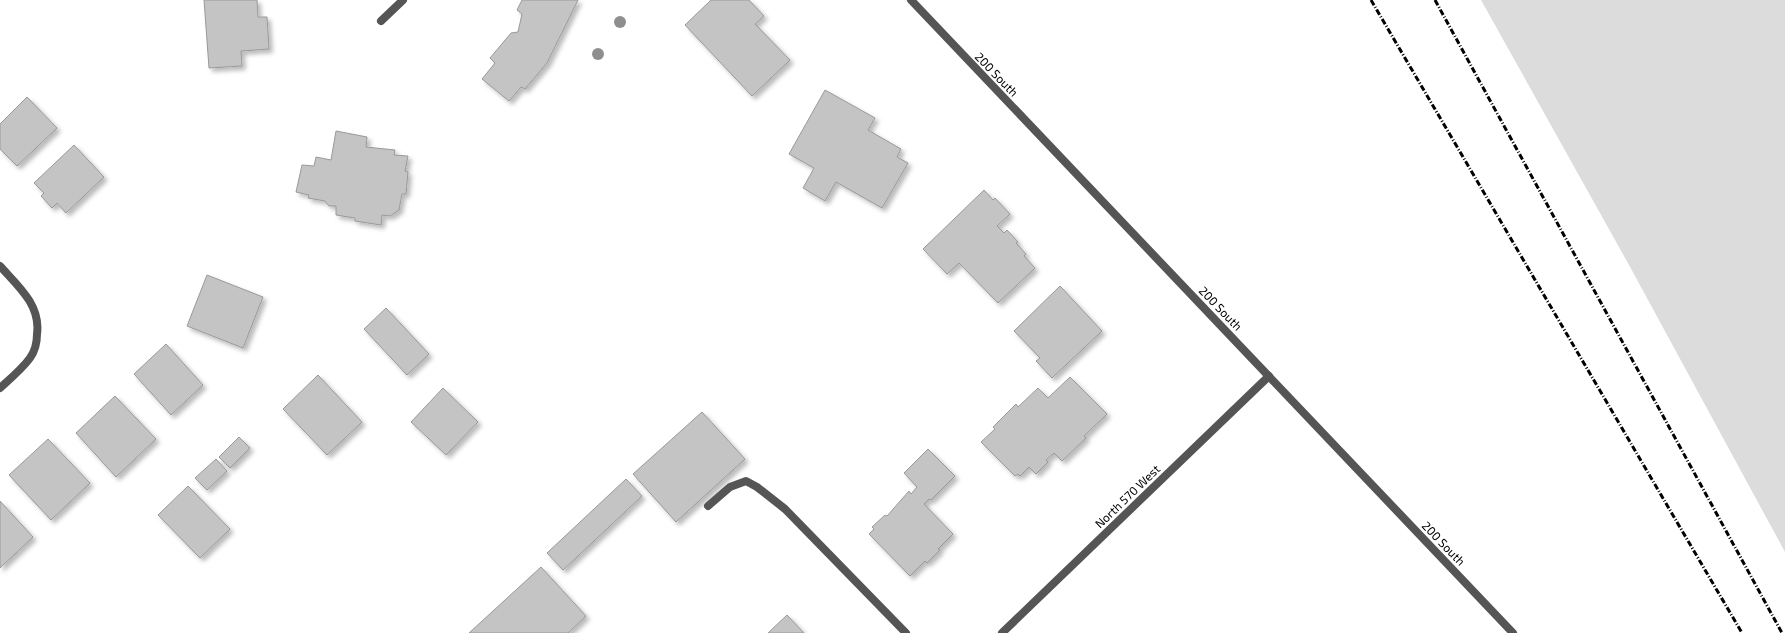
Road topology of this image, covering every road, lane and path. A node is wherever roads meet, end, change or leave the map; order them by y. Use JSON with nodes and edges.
{"nodes":[{"id":1,"x":404,"y":0,"type":"edge"},
{"id":2,"x":910,"y":0,"type":"edge"},
{"id":3,"x":381,"y":21,"type":"dead end"},
{"id":4,"x":0,"y":266,"type":"edge"},
{"id":5,"x":1269,"y":376,"type":"junction"},
{"id":6,"x":0,"y":388,"type":"edge"},
{"id":7,"x":708,"y":506,"type":"dead end"},
{"id":8,"x":906,"y":633,"type":"edge"},
{"id":9,"x":1002,"y":633,"type":"edge"},
{"id":10,"x":1513,"y":633,"type":"edge"}],
"edges":[{"from":1,"to":3,"type":"street"},
{"from":2,"to":5,"type":"street","name":"200 South"},
{"from":4,"to":6,"type":"street"},
{"from":5,"to":9,"type":"street","name":"North 570 West"},
{"from":5,"to":10,"type":"street","name":"200 South"},
{"from":7,"to":8,"type":"street"}]}
